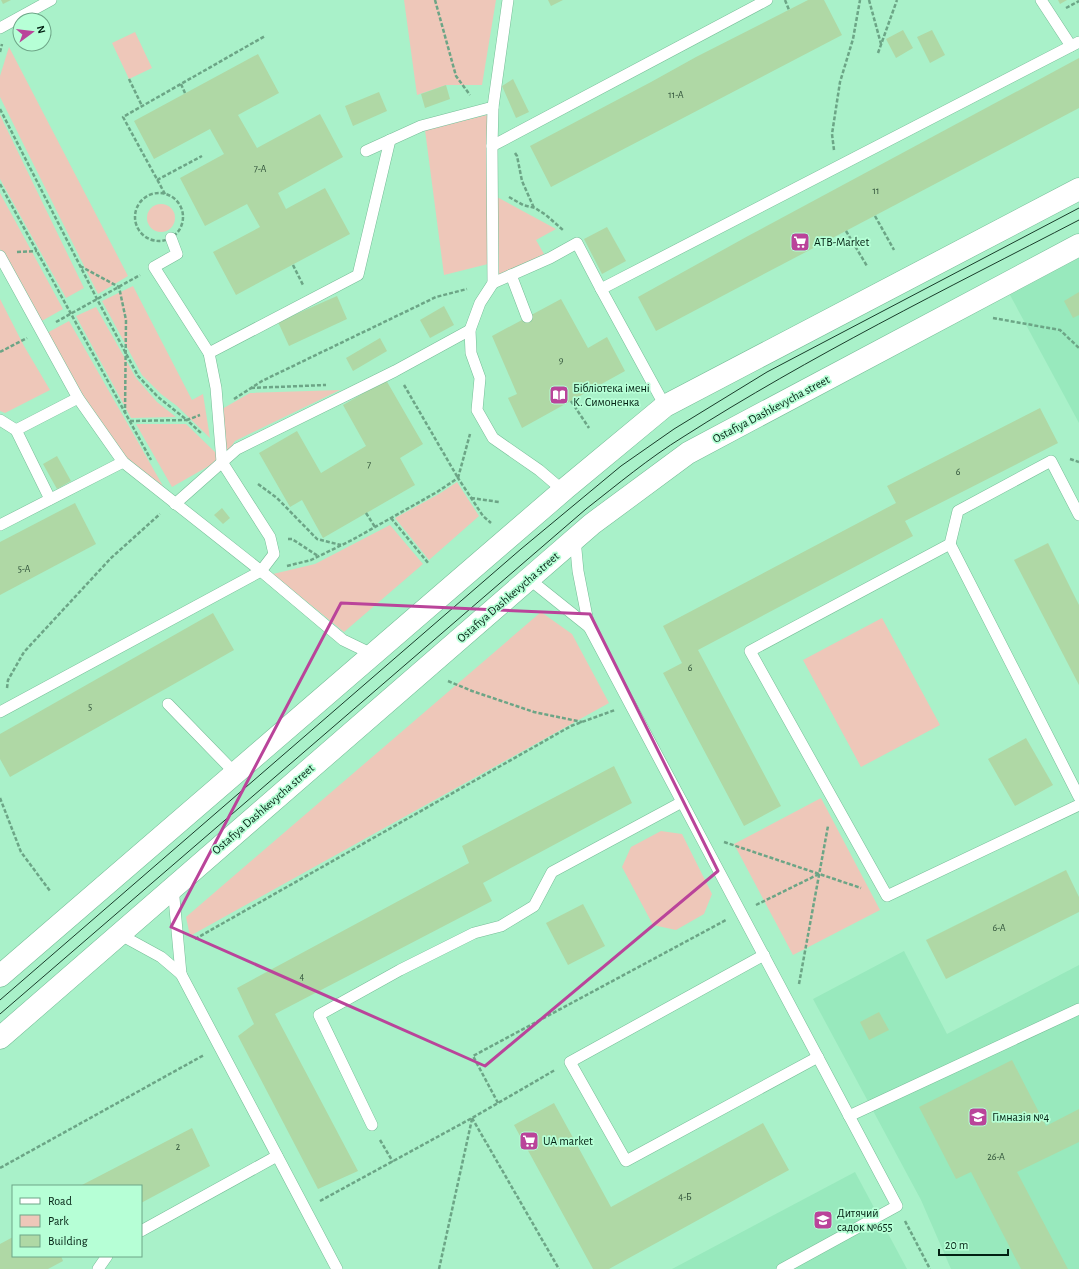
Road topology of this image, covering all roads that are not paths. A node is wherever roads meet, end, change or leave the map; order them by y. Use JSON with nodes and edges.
{"nodes":[{"id":1,"x":51,"y":0,"type":"edge"},
{"id":2,"x":508,"y":0,"type":"edge"},
{"id":3,"x":767,"y":0,"type":"edge"},
{"id":4,"x":1041,"y":0,"type":"edge"},
{"id":5,"x":0,"y":28,"type":"edge"},
{"id":6,"x":1075,"y":44,"type":"edge"},
{"id":7,"x":492,"y":107,"type":"junction"},
{"id":8,"x":390,"y":140,"type":"junction"},
{"id":9,"x":492,"y":146,"type":"junction"},
{"id":10,"x":366,"y":151,"type":"dead end"},
{"id":11,"x":1079,"y":189,"type":"edge"},
{"id":12,"x":171,"y":238,"type":"road end"},
{"id":13,"x":1079,"y":245,"type":"edge"},
{"id":14,"x":0,"y":256,"type":"edge"},
{"id":15,"x":511,"y":276,"type":"junction"},
{"id":16,"x":493,"y":283,"type":"junction"},
{"id":17,"x":601,"y":289,"type":"junction"},
{"id":18,"x":527,"y":317,"type":"dead end"},
{"id":19,"x":470,"y":330,"type":"junction"},
{"id":20,"x":209,"y":353,"type":"junction"},
{"id":21,"x":78,"y":398,"type":"junction"},
{"id":22,"x":665,"y":406,"type":"junction"},
{"id":23,"x":0,"y":420,"type":"edge"},
{"id":24,"x":16,"y":430,"type":"junction"},
{"id":25,"x":123,"y":462,"type":"junction"},
{"id":26,"x":222,"y":462,"type":"junction"},
{"id":27,"x":566,"y":488,"type":"junction"},
{"id":28,"x":50,"y":499,"type":"junction"},
{"id":29,"x":175,"y":504,"type":"junction"},
{"id":30,"x":1079,"y":515,"type":"edge"},
{"id":31,"x":0,"y":525,"type":"edge"},
{"id":32,"x":575,"y":539,"type":"junction"},
{"id":33,"x":950,"y":544,"type":"junction"},
{"id":34,"x":261,"y":571,"type":"junction"},
{"id":35,"x":529,"y":579,"type":"junction"},
{"id":36,"x":589,"y":627,"type":"junction"},
{"id":37,"x":372,"y":654,"type":"junction"},
{"id":38,"x":168,"y":704,"type":"dead end"},
{"id":39,"x":1,"y":711,"type":"edge"},
{"id":40,"x":234,"y":773,"type":"junction"},
{"id":41,"x":1079,"y":797,"type":"edge"},
{"id":42,"x":682,"y":802,"type":"junction"},
{"id":43,"x":1079,"y":805,"type":"edge"},
{"id":44,"x":173,"y":887,"type":"junction"},
{"id":45,"x":119,"y":934,"type":"junction"},
{"id":46,"x":764,"y":955,"type":"junction"},
{"id":47,"x":181,"y":974,"type":"junction"},
{"id":48,"x":0,"y":976,"type":"edge"},
{"id":49,"x":1079,"y":1009,"type":"edge"},
{"id":50,"x":0,"y":1038,"type":"edge"},
{"id":51,"x":818,"y":1057,"type":"junction"},
{"id":52,"x":849,"y":1116,"type":"junction"},
{"id":53,"x":372,"y":1125,"type":"road end"},
{"id":54,"x":277,"y":1156,"type":"junction"},
{"id":55,"x":142,"y":1230,"type":"edge"},
{"id":56,"x":106,"y":1257,"type":"edge"},
{"id":57,"x":98,"y":1269,"type":"edge"},
{"id":58,"x":337,"y":1269,"type":"edge"},
{"id":59,"x":782,"y":1269,"type":"edge"}],
"edges":[{"from":1,"to":5,"type":"lane"},
{"from":2,"to":7,"type":"lane"},
{"from":3,"to":9,"type":"lane"},
{"from":4,"to":6,"type":"lane"},
{"from":6,"to":17,"type":"lane"},
{"from":7,"to":8,"type":"lane"},
{"from":7,"to":9,"type":"lane"},
{"from":8,"to":10,"type":"lane"},
{"from":8,"to":20,"type":"lane"},
{"from":9,"to":16,"type":"lane"},
{"from":11,"to":22,"type":"street"},
{"from":12,"to":20,"type":"lane"},
{"from":13,"to":32,"type":"street","name":"Ostafiya Dashkevycha street"},
{"from":14,"to":21,"type":"lane"},
{"from":15,"to":16,"type":"lane"},
{"from":15,"to":17,"type":"lane"},
{"from":15,"to":18,"type":"lane"},
{"from":16,"to":19,"type":"lane"},
{"from":17,"to":22,"type":"lane"},
{"from":19,"to":26,"type":"lane"},
{"from":19,"to":27,"type":"lane"},
{"from":20,"to":26,"type":"lane"},
{"from":21,"to":24,"type":"lane"},
{"from":21,"to":25,"type":"lane"},
{"from":22,"to":27,"type":"street"},
{"from":23,"to":24,"type":"lane"},
{"from":24,"to":28,"type":"lane"},
{"from":25,"to":28,"type":"lane"},
{"from":25,"to":29,"type":"lane"},
{"from":26,"to":29,"type":"lane"},
{"from":26,"to":34,"type":"lane"},
{"from":27,"to":37,"type":"street"},
{"from":28,"to":31,"type":"lane"},
{"from":29,"to":34,"type":"lane"},
{"from":30,"to":33,"type":"lane"},
{"from":32,"to":35,"type":"street","name":"Ostafiya Dashkevycha street"},
{"from":32,"to":36,"type":"lane"},
{"from":33,"to":41,"type":"lane"},
{"from":33,"to":43,"type":"lane"},
{"from":34,"to":37,"type":"lane"},
{"from":34,"to":39,"type":"lane"},
{"from":35,"to":36,"type":"lane"},
{"from":35,"to":44,"type":"street","name":"Ostafiya Dashkevycha street"},
{"from":36,"to":42,"type":"lane"},
{"from":37,"to":40,"type":"street"},
{"from":38,"to":40,"type":"lane"},
{"from":40,"to":48,"type":"street"},
{"from":42,"to":46,"type":"lane"},
{"from":42,"to":53,"type":"lane"},
{"from":44,"to":45,"type":"street","name":"Ostafiya Dashkevycha street"},
{"from":44,"to":47,"type":"lane"},
{"from":45,"to":47,"type":"lane"},
{"from":45,"to":50,"type":"street","name":"Ostafiya Dashkevycha street"},
{"from":46,"to":51,"type":"lane"},
{"from":46,"to":51,"type":"lane"},
{"from":47,"to":54,"type":"lane"},
{"from":49,"to":52,"type":"lane"},
{"from":51,"to":52,"type":"lane"},
{"from":52,"to":59,"type":"lane"},
{"from":54,"to":55,"type":"lane"},
{"from":54,"to":58,"type":"lane"},
{"from":56,"to":57,"type":"lane"}]}
